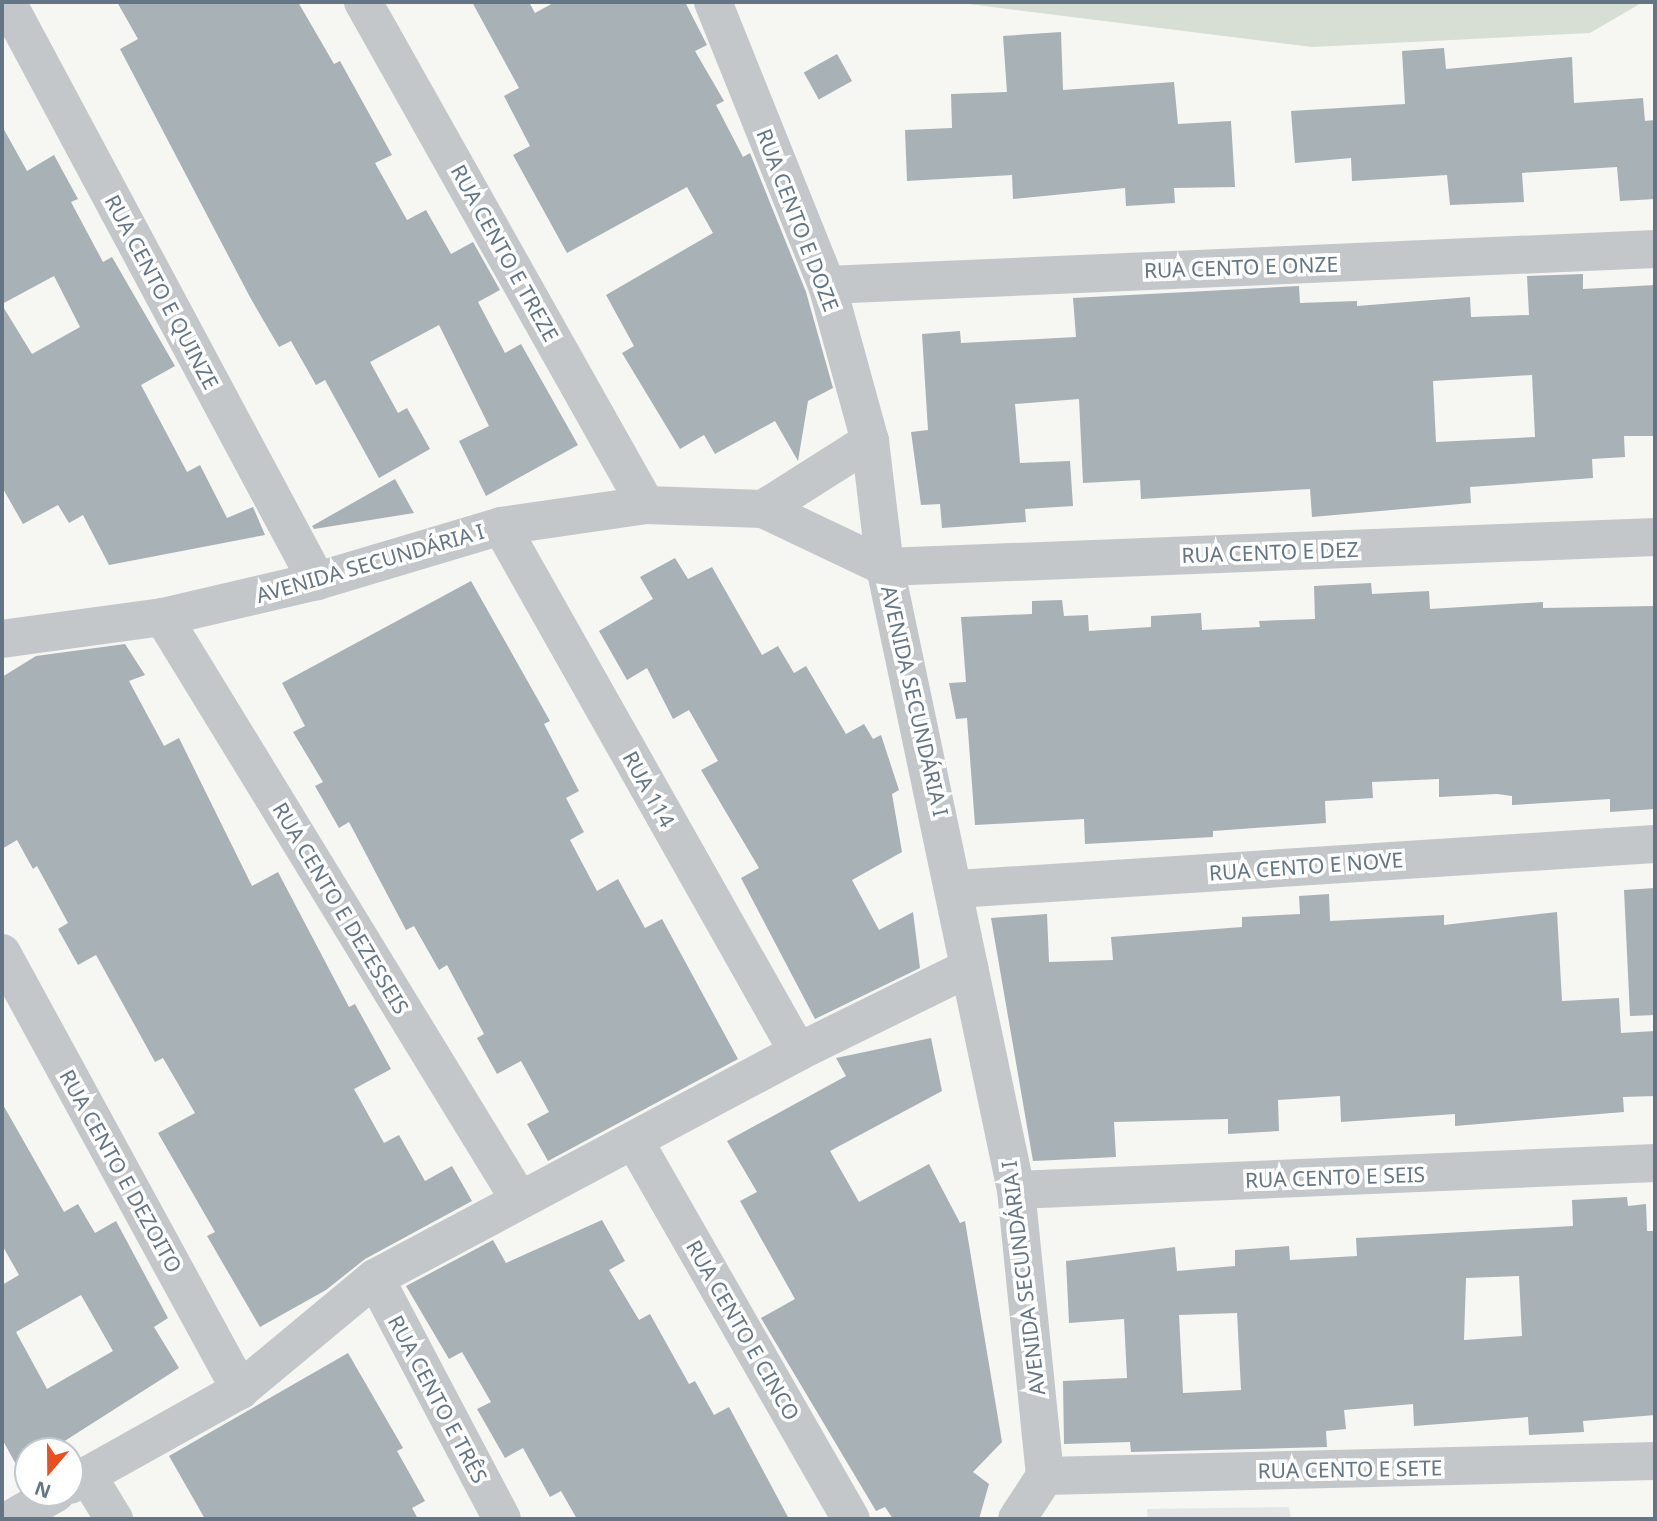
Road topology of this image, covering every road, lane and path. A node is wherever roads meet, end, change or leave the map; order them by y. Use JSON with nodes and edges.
{"nodes":[{"id":1,"x":6,"y":2,"type":"edge"},
{"id":2,"x":363,"y":2,"type":"edge"},
{"id":3,"x":713,"y":2,"type":"edge"},
{"id":4,"x":1655,"y":249,"type":"edge"},
{"id":5,"x":827,"y":285,"type":"junction"},
{"id":6,"x":870,"y":441,"type":"junction"},
{"id":7,"x":646,"y":505,"type":"junction"},
{"id":8,"x":763,"y":509,"type":"junction"},
{"id":9,"x":501,"y":526,"type":"junction"},
{"id":10,"x":1655,"y":537,"type":"edge"},
{"id":11,"x":885,"y":568,"type":"junction"},
{"id":12,"x":317,"y":581,"type":"junction"},
{"id":13,"x":163,"y":617,"type":"junction"},
{"id":14,"x":2,"y":639,"type":"edge"},
{"id":15,"x":1655,"y":844,"type":"edge"},
{"id":16,"x":957,"y":889,"type":"junction"},
{"id":17,"x":2,"y":953,"type":"edge"},
{"id":18,"x":970,"y":968,"type":"junction"},
{"id":19,"x":798,"y":1052,"type":"junction"},
{"id":20,"x":635,"y":1142,"type":"junction"},
{"id":21,"x":1655,"y":1163,"type":"edge"},
{"id":22,"x":1016,"y":1190,"type":"junction"},
{"id":23,"x":519,"y":1199,"type":"junction"},
{"id":24,"x":375,"y":1278,"type":"junction"},
{"id":25,"x":240,"y":1390,"type":"junction"},
{"id":26,"x":1655,"y":1461,"type":"edge"},
{"id":27,"x":1045,"y":1476,"type":"junction"},
{"id":28,"x":84,"y":1477,"type":"edge"},
{"id":29,"x":84,"y":1495,"type":"edge"},
{"id":30,"x":32,"y":1507,"type":"edge"},
{"id":31,"x":11,"y":1519,"type":"edge"},
{"id":32,"x":114,"y":1519,"type":"edge"},
{"id":33,"x":502,"y":1519,"type":"edge"},
{"id":34,"x":851,"y":1519,"type":"edge"},
{"id":35,"x":1017,"y":1519,"type":"edge"}],
"edges":[{"from":1,"to":12,"type":"street","name":"RUA CENTO E QUINZE"},
{"from":2,"to":7,"type":"street","name":"RUA CENTO E TREZE"},
{"from":3,"to":5,"type":"street","name":"RUA CENTO E DOZE"},
{"from":4,"to":5,"type":"street","name":"RUA CENTO E ONZE"},
{"from":5,"to":6,"type":"street","name":"RUA CENTO E DOZE"},
{"from":6,"to":8,"type":"street"},
{"from":6,"to":11,"type":"street","name":"RUA CENTO E DOZE"},
{"from":7,"to":8,"type":"street","name":"AVENIDA SECUNDÁRIA I"},
{"from":7,"to":9,"type":"street","name":"AVENIDA SECUNDÁRIA I"},
{"from":8,"to":11,"type":"street","name":"AVENIDA SECUNDÁRIA I"},
{"from":9,"to":12,"type":"street","name":"AVENIDA SECUNDÁRIA I"},
{"from":9,"to":19,"type":"street","name":"RUA 114"},
{"from":10,"to":11,"type":"street","name":"RUA CENTO E DEZ"},
{"from":11,"to":16,"type":"street","name":"AVENIDA SECUNDÁRIA I"},
{"from":12,"to":13,"type":"street","name":"AVENIDA SECUNDÁRIA I"},
{"from":13,"to":14,"type":"street","name":"AVENIDA SECUNDÁRIA I"},
{"from":13,"to":23,"type":"street","name":"RUA CENTO E DEZESSEIS"},
{"from":15,"to":16,"type":"street","name":"RUA CENTO E NOVE"},
{"from":16,"to":18,"type":"street","name":"AVENIDA SECUNDÁRIA I"},
{"from":17,"to":25,"type":"street","name":"RUA CENTO E DEZOITO"},
{"from":18,"to":19,"type":"street"},
{"from":18,"to":22,"type":"street","name":"AVENIDA SECUNDÁRIA I"},
{"from":19,"to":20,"type":"street"},
{"from":20,"to":23,"type":"street"},
{"from":20,"to":34,"type":"street","name":"RUA CENTO E CINCO"},
{"from":21,"to":22,"type":"street","name":"RUA CENTO E SEIS"},
{"from":22,"to":27,"type":"street","name":"AVENIDA SECUNDÁRIA I"},
{"from":23,"to":24,"type":"street"},
{"from":24,"to":25,"type":"street"},
{"from":24,"to":33,"type":"street","name":"RUA CENTO E TRÊS"},
{"from":25,"to":28,"type":"street"},
{"from":26,"to":27,"type":"street","name":"RUA CENTO E SETE"},
{"from":27,"to":35,"type":"street"},
{"from":29,"to":32,"type":"street"},
{"from":30,"to":31,"type":"street"}]}
